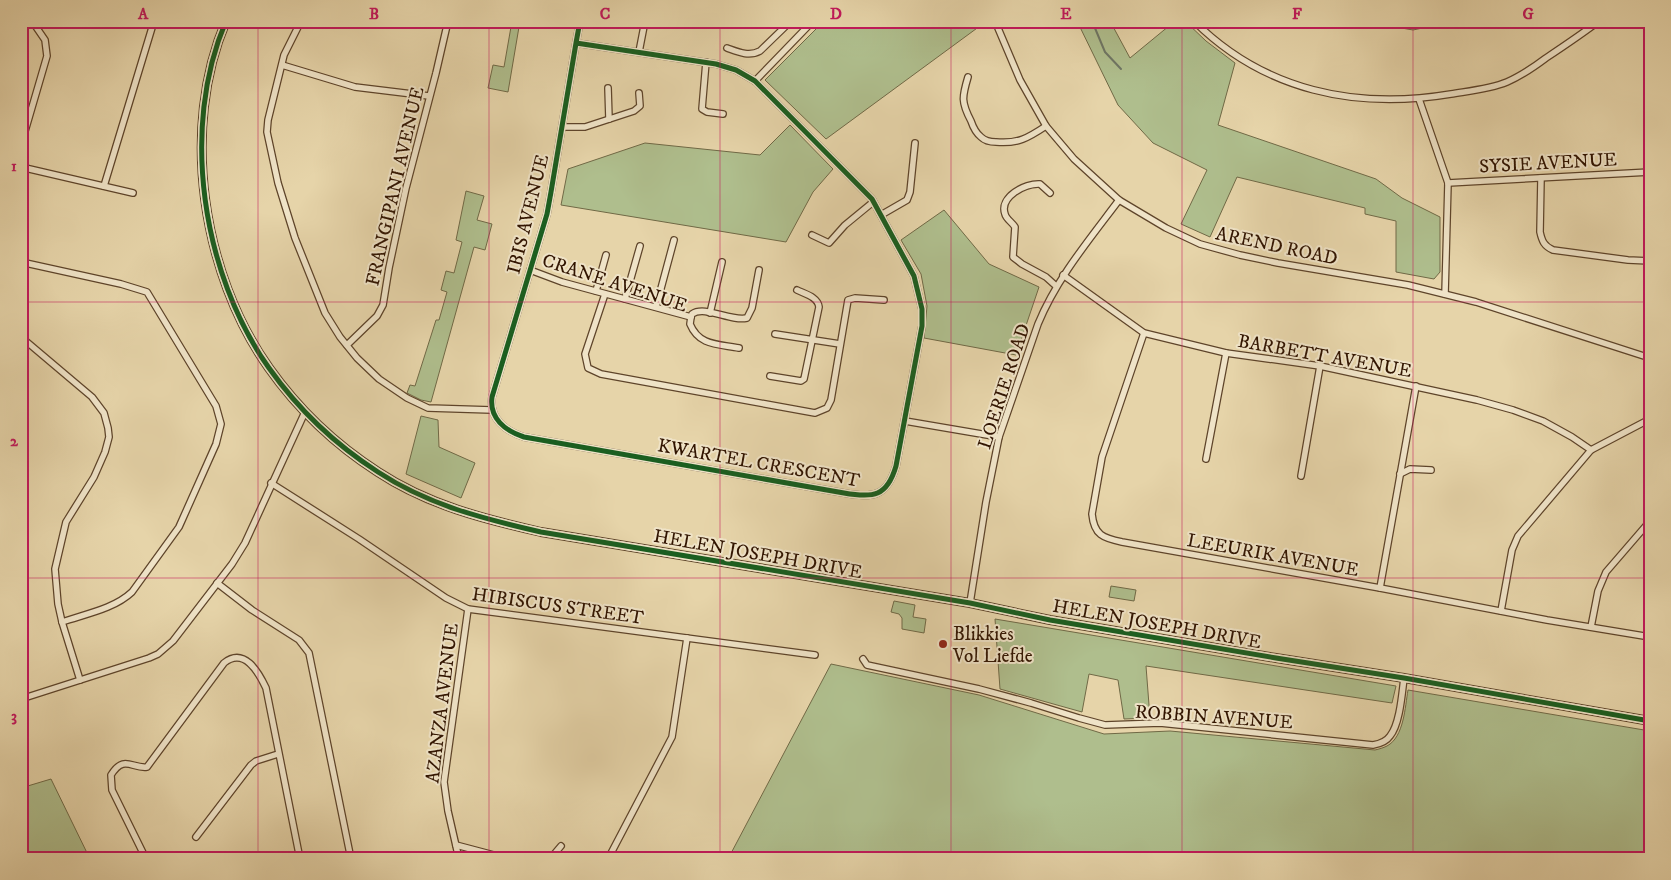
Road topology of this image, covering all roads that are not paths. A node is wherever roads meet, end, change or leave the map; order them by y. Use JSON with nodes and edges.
{"nodes":[{"id":1,"x":32,"y":21,"type":"edge"},
{"id":2,"x":154,"y":21,"type":"edge"},
{"id":3,"x":226,"y":21,"type":"edge"},
{"id":4,"x":301,"y":21,"type":"edge"},
{"id":5,"x":448,"y":21,"type":"edge"},
{"id":6,"x":580,"y":21,"type":"edge"},
{"id":7,"x":645,"y":21,"type":"edge"},
{"id":8,"x":791,"y":21,"type":"edge"},
{"id":9,"x":814,"y":21,"type":"edge"},
{"id":10,"x":995,"y":21,"type":"edge"},
{"id":11,"x":1194,"y":21,"type":"edge"},
{"id":12,"x":1599,"y":21,"type":"edge"},
{"id":13,"x":576,"y":43,"type":"junction"},
{"id":14,"x":727,"y":48,"type":"dead end"},
{"id":15,"x":639,"y":52,"type":"junction"},
{"id":16,"x":706,"y":62,"type":"junction"},
{"id":17,"x":282,"y":65,"type":"junction"},
{"id":18,"x":968,"y":76,"type":"dead end"},
{"id":19,"x":755,"y":81,"type":"junction"},
{"id":20,"x":608,"y":88,"type":"dead end"},
{"id":21,"x":640,"y":93,"type":"dead end"},
{"id":22,"x":430,"y":96,"type":"junction"},
{"id":23,"x":1419,"y":99,"type":"junction"},
{"id":24,"x":723,"y":114,"type":"dead end"},
{"id":25,"x":609,"y":119,"type":"junction"},
{"id":26,"x":1046,"y":126,"type":"junction"},
{"id":27,"x":562,"y":128,"type":"junction"},
{"id":28,"x":915,"y":143,"type":"dead end"},
{"id":29,"x":21,"y":145,"type":"edge"},
{"id":30,"x":21,"y":167,"type":"edge"},
{"id":31,"x":1650,"y":172,"type":"edge"},
{"id":32,"x":1541,"y":178,"type":"junction"},
{"id":33,"x":1448,"y":182,"type":"junction"},
{"id":34,"x":104,"y":186,"type":"junction"},
{"id":35,"x":133,"y":193,"type":"dead end"},
{"id":36,"x":1050,"y":193,"type":"dead end"},
{"id":37,"x":1119,"y":200,"type":"junction"},
{"id":38,"x":873,"y":202,"type":"junction"},
{"id":39,"x":880,"y":215,"type":"junction"},
{"id":40,"x":812,"y":235,"type":"dead end"},
{"id":41,"x":674,"y":240,"type":"dead end"},
{"id":42,"x":640,"y":246,"type":"dead end"},
{"id":43,"x":606,"y":255,"type":"dead end"},
{"id":44,"x":1650,"y":261,"type":"edge"},
{"id":45,"x":21,"y":262,"type":"edge"},
{"id":46,"x":722,"y":262,"type":"dead end"},
{"id":47,"x":530,"y":270,"type":"junction"},
{"id":48,"x":759,"y":270,"type":"dead end"},
{"id":49,"x":1063,"y":275,"type":"junction"},
{"id":50,"x":1056,"y":286,"type":"junction"},
{"id":51,"x":797,"y":290,"type":"dead end"},
{"id":52,"x":596,"y":291,"type":"junction"},
{"id":53,"x":605,"y":294,"type":"junction"},
{"id":54,"x":1444,"y":294,"type":"junction"},
{"id":55,"x":625,"y":299,"type":"junction"},
{"id":56,"x":884,"y":300,"type":"dead end"},
{"id":57,"x":656,"y":307,"type":"junction"},
{"id":58,"x":710,"y":313,"type":"junction"},
{"id":59,"x":691,"y":317,"type":"junction"},
{"id":60,"x":1144,"y":333,"type":"junction"},
{"id":61,"x":775,"y":334,"type":"dead end"},
{"id":62,"x":21,"y":336,"type":"edge"},
{"id":63,"x":813,"y":340,"type":"junction"},
{"id":64,"x":840,"y":344,"type":"junction"},
{"id":65,"x":347,"y":345,"type":"junction"},
{"id":66,"x":739,"y":348,"type":"dead end"},
{"id":67,"x":1226,"y":353,"type":"junction"},
{"id":68,"x":1650,"y":358,"type":"edge"},
{"id":69,"x":1320,"y":366,"type":"junction"},
{"id":70,"x":770,"y":376,"type":"dead end"},
{"id":71,"x":1416,"y":386,"type":"junction"},
{"id":72,"x":492,"y":410,"type":"junction"},
{"id":73,"x":305,"y":412,"type":"junction"},
{"id":74,"x":1650,"y":419,"type":"edge"},
{"id":75,"x":905,"y":422,"type":"junction"},
{"id":76,"x":999,"y":437,"type":"junction"},
{"id":77,"x":1591,"y":450,"type":"junction"},
{"id":78,"x":1206,"y":459,"type":"dead end"},
{"id":79,"x":1431,"y":470,"type":"dead end"},
{"id":80,"x":1400,"y":474,"type":"junction"},
{"id":81,"x":1301,"y":476,"type":"dead end"},
{"id":82,"x":271,"y":483,"type":"junction"},
{"id":83,"x":1650,"y":521,"type":"edge"},
{"id":84,"x":218,"y":583,"type":"junction"},
{"id":85,"x":1380,"y":588,"type":"junction"},
{"id":86,"x":970,"y":604,"type":"junction"},
{"id":87,"x":468,"y":609,"type":"junction"},
{"id":88,"x":1501,"y":611,"type":"junction"},
{"id":89,"x":62,"y":622,"type":"junction"},
{"id":90,"x":1591,"y":628,"type":"junction"},
{"id":91,"x":1650,"y":637,"type":"edge"},
{"id":92,"x":687,"y":638,"type":"junction"},
{"id":93,"x":815,"y":655,"type":"dead end"},
{"id":94,"x":863,"y":658,"type":"dead end"},
{"id":95,"x":1404,"y":678,"type":"junction"},
{"id":96,"x":80,"y":680,"type":"junction"},
{"id":97,"x":21,"y":699,"type":"edge"},
{"id":98,"x":1650,"y":721,"type":"edge"},
{"id":99,"x":278,"y":754,"type":"junction"},
{"id":100,"x":196,"y":837,"type":"dead end"},
{"id":101,"x":456,"y":844,"type":"junction"},
{"id":102,"x":561,"y":846,"type":"dead end"},
{"id":103,"x":146,"y":859,"type":"edge"},
{"id":104,"x":300,"y":859,"type":"edge"},
{"id":105,"x":351,"y":859,"type":"edge"},
{"id":106,"x":459,"y":859,"type":"edge"},
{"id":107,"x":509,"y":859,"type":"edge"},
{"id":108,"x":550,"y":859,"type":"edge"},
{"id":109,"x":608,"y":859,"type":"edge"}],
"edges":[{"from":1,"to":29,"type":"street"},
{"from":2,"to":34,"type":"street"},
{"from":3,"to":73,"type":"street","name":"HELEN JOSEPH DRIVE"},
{"from":4,"to":17,"type":"street"},
{"from":5,"to":22,"type":"street","name":"FRANGIPANI AVENUE"},
{"from":6,"to":13,"type":"street","name":"IBIS AVENUE"},
{"from":7,"to":15,"type":"street"},
{"from":8,"to":14,"type":"street"},
{"from":9,"to":19,"type":"street"},
{"from":10,"to":26,"type":"street","name":"AREND ROAD"},
{"from":11,"to":23,"type":"street"},
{"from":12,"to":23,"type":"street"},
{"from":13,"to":15,"type":"street","name":"KWARTEL CRESCENT"},
{"from":13,"to":27,"type":"street","name":"IBIS AVENUE"},
{"from":15,"to":16,"type":"street","name":"KWARTEL CRESCENT"},
{"from":16,"to":19,"type":"street","name":"KWARTEL CRESCENT"},
{"from":16,"to":24,"type":"street"},
{"from":17,"to":22,"type":"street"},
{"from":17,"to":65,"type":"street"},
{"from":18,"to":26,"type":"street"},
{"from":19,"to":38,"type":"street","name":"KWARTEL CRESCENT"},
{"from":20,"to":25,"type":"street"},
{"from":21,"to":25,"type":"street"},
{"from":22,"to":65,"type":"street","name":"FRANGIPANI AVENUE"},
{"from":23,"to":33,"type":"street"},
{"from":25,"to":27,"type":"street"},
{"from":26,"to":37,"type":"street","name":"AREND ROAD"},
{"from":27,"to":47,"type":"street","name":"IBIS AVENUE"},
{"from":28,"to":39,"type":"street"},
{"from":30,"to":34,"type":"street"},
{"from":31,"to":32,"type":"street","name":"SYSIE AVENUE"},
{"from":32,"to":33,"type":"street","name":"SYSIE AVENUE"},
{"from":32,"to":44,"type":"street"},
{"from":33,"to":54,"type":"street"},
{"from":34,"to":35,"type":"street"},
{"from":36,"to":50,"type":"street"},
{"from":37,"to":49,"type":"street","name":"LOERIE ROAD"},
{"from":37,"to":54,"type":"street","name":"AREND ROAD"},
{"from":38,"to":39,"type":"street","name":"KWARTEL CRESCENT"},
{"from":38,"to":40,"type":"street"},
{"from":39,"to":75,"type":"street","name":"KWARTEL CRESCENT"},
{"from":41,"to":57,"type":"street"},
{"from":42,"to":55,"type":"street"},
{"from":43,"to":52,"type":"street"},
{"from":45,"to":89,"type":"street"},
{"from":46,"to":58,"type":"street","name":"CRANE AVENUE"},
{"from":47,"to":52,"type":"street","name":"CRANE AVENUE"},
{"from":47,"to":72,"type":"street","name":"IBIS AVENUE"},
{"from":48,"to":58,"type":"street"},
{"from":49,"to":50,"type":"street","name":"LOERIE ROAD"},
{"from":49,"to":60,"type":"street","name":"BARBETT AVENUE"},
{"from":50,"to":76,"type":"street","name":"LOERIE ROAD"},
{"from":51,"to":63,"type":"street"},
{"from":52,"to":53,"type":"street","name":"CRANE AVENUE"},
{"from":53,"to":55,"type":"street","name":"CRANE AVENUE"},
{"from":53,"to":64,"type":"street"},
{"from":54,"to":68,"type":"street","name":"AREND ROAD"},
{"from":55,"to":57,"type":"street","name":"CRANE AVENUE"},
{"from":56,"to":64,"type":"street"},
{"from":57,"to":59,"type":"street","name":"CRANE AVENUE"},
{"from":58,"to":59,"type":"street"},
{"from":59,"to":66,"type":"street","name":"CRANE AVENUE"},
{"from":60,"to":67,"type":"street","name":"BARBETT AVENUE"},
{"from":60,"to":85,"type":"street","name":"LEEURIK AVENUE"},
{"from":61,"to":63,"type":"street"},
{"from":62,"to":89,"type":"street"},
{"from":63,"to":64,"type":"street"},
{"from":63,"to":70,"type":"street"},
{"from":65,"to":72,"type":"street"},
{"from":67,"to":69,"type":"street","name":"BARBETT AVENUE"},
{"from":67,"to":78,"type":"street"},
{"from":69,"to":71,"type":"street","name":"BARBETT AVENUE"},
{"from":69,"to":81,"type":"street"},
{"from":71,"to":77,"type":"street","name":"BARBETT AVENUE"},
{"from":71,"to":80,"type":"street"},
{"from":72,"to":75,"type":"street","name":"KWARTEL CRESCENT"},
{"from":73,"to":82,"type":"street"},
{"from":73,"to":86,"type":"street","name":"HELEN JOSEPH DRIVE"},
{"from":74,"to":77,"type":"street"},
{"from":75,"to":76,"type":"street"},
{"from":76,"to":86,"type":"street","name":"LOERIE ROAD"},
{"from":77,"to":88,"type":"street"},
{"from":79,"to":80,"type":"street"},
{"from":80,"to":85,"type":"street"},
{"from":82,"to":84,"type":"street"},
{"from":82,"to":87,"type":"street","name":"HIBISCUS STREET"},
{"from":83,"to":90,"type":"street"},
{"from":84,"to":96,"type":"street"},
{"from":84,"to":105,"type":"street"},
{"from":85,"to":88,"type":"street","name":"LEEURIK AVENUE"},
{"from":86,"to":95,"type":"street","name":"HELEN JOSEPH DRIVE"},
{"from":87,"to":92,"type":"street","name":"HIBISCUS STREET"},
{"from":87,"to":101,"type":"street","name":"AZANZA AVENUE"},
{"from":88,"to":90,"type":"street","name":"LEEURIK AVENUE"},
{"from":89,"to":96,"type":"street"},
{"from":90,"to":91,"type":"street","name":"LEEURIK AVENUE"},
{"from":92,"to":93,"type":"street","name":"HIBISCUS STREET"},
{"from":92,"to":109,"type":"street"},
{"from":94,"to":95,"type":"street","name":"ROBBIN AVENUE"},
{"from":95,"to":98,"type":"street","name":"HELEN JOSEPH DRIVE"},
{"from":96,"to":97,"type":"street"},
{"from":99,"to":100,"type":"street"},
{"from":99,"to":103,"type":"street"},
{"from":99,"to":104,"type":"street"},
{"from":101,"to":106,"type":"street","name":"AZANZA AVENUE"},
{"from":101,"to":107,"type":"street"},
{"from":102,"to":108,"type":"street"}]}
